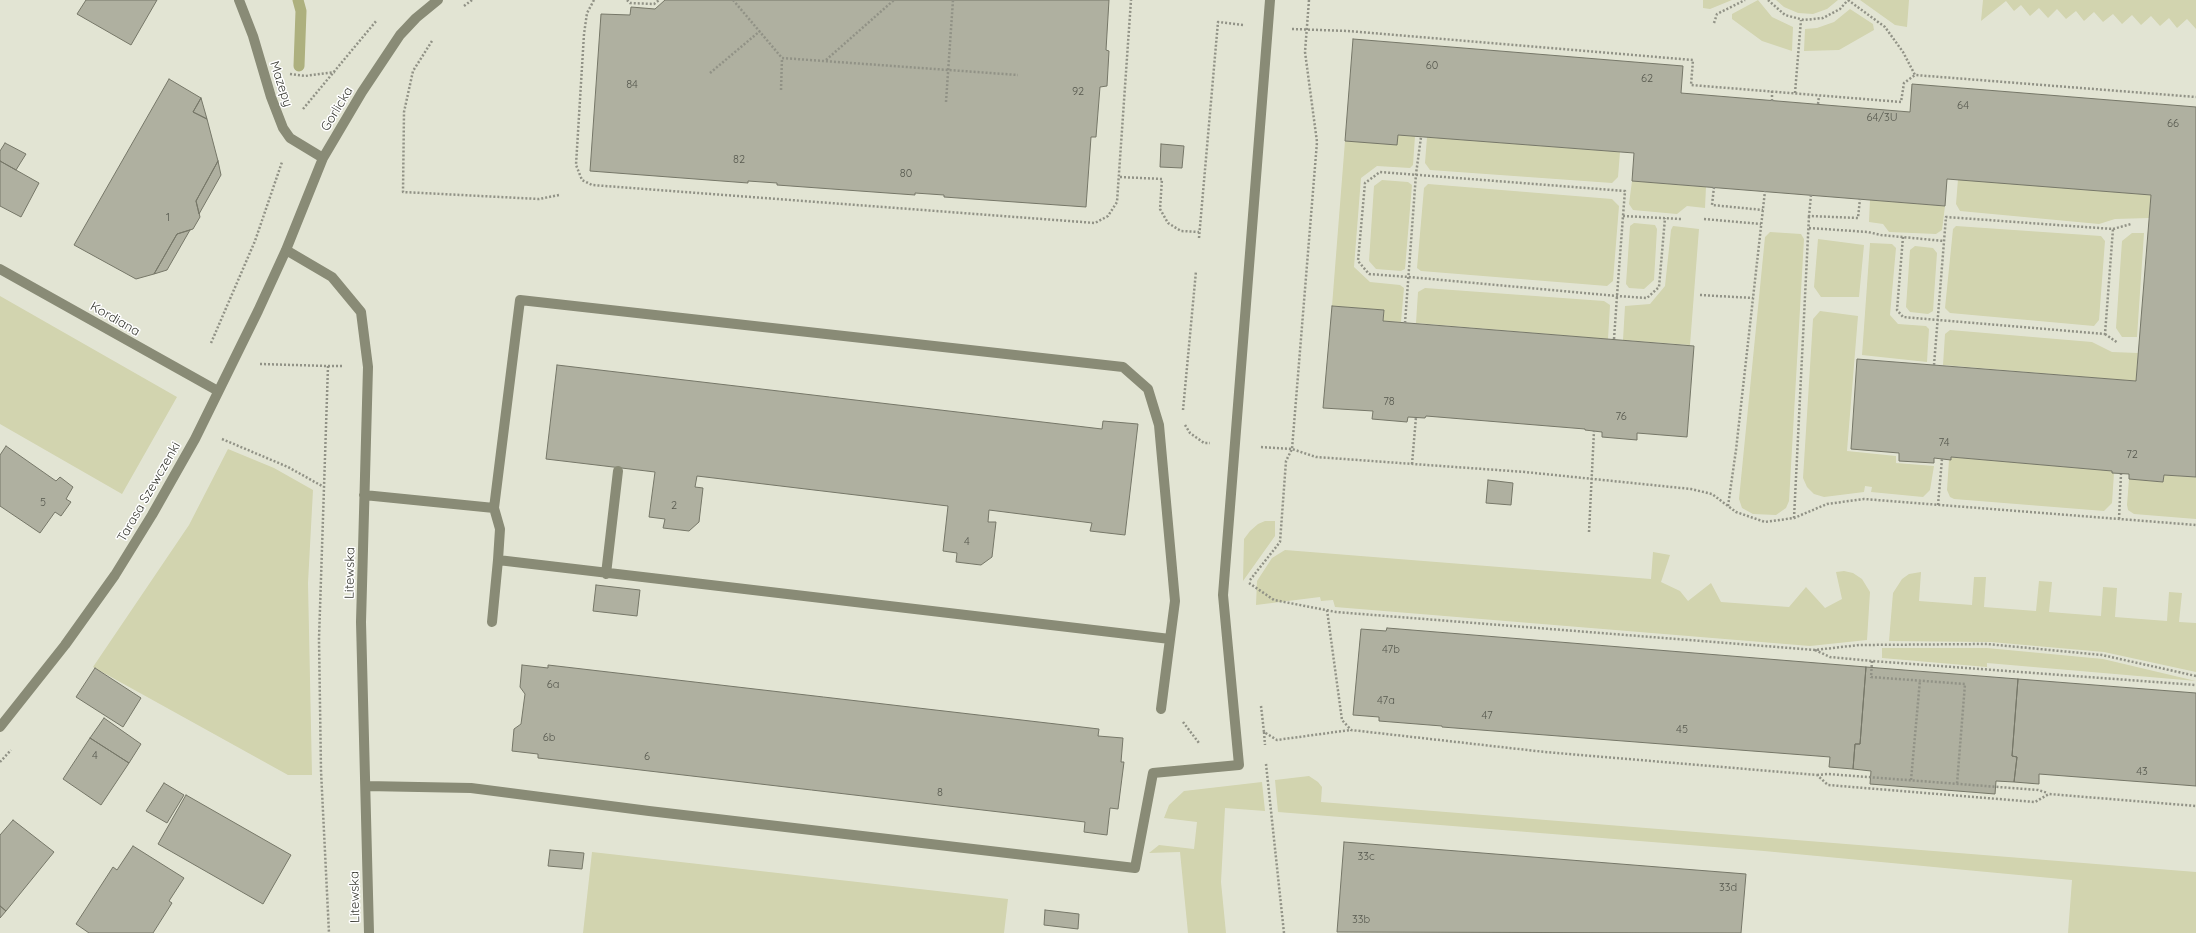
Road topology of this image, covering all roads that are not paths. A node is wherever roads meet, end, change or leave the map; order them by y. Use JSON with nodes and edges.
{"nodes":[{"id":1,"x":238,"y":0,"type":"edge"},
{"id":2,"x":438,"y":0,"type":"edge"},
{"id":3,"x":1270,"y":0,"type":"edge"},
{"id":4,"x":323,"y":158,"type":"junction"},
{"id":5,"x":286,"y":250,"type":"junction"},
{"id":6,"x":0,"y":269,"type":"edge"},
{"id":7,"x":218,"y":391,"type":"junction"},
{"id":8,"x":618,"y":471,"type":"dead end"},
{"id":9,"x":364,"y":495,"type":"junction"},
{"id":10,"x":494,"y":508,"type":"junction"},
{"id":11,"x":498,"y":560,"type":"junction"},
{"id":12,"x":606,"y":574,"type":"junction"},
{"id":13,"x":492,"y":622,"type":"dead end"},
{"id":14,"x":1170,"y":639,"type":"junction"},
{"id":15,"x":1161,"y":709,"type":"dead end"},
{"id":16,"x":0,"y":727,"type":"edge"},
{"id":17,"x":366,"y":786,"type":"junction"},
{"id":18,"x":369,"y":933,"type":"edge"}],
"edges":[{"from":1,"to":4,"type":"street","name":"Mazepy"},
{"from":2,"to":4,"type":"street","name":"Gorlicka"},
{"from":3,"to":17,"type":"street"},
{"from":4,"to":5,"type":"street","name":"Gorlicka"},
{"from":5,"to":7,"type":"street","name":"Tarasa Szewczenki"},
{"from":5,"to":9,"type":"street","name":"Litewska"},
{"from":6,"to":7,"type":"street","name":"Kordiana"},
{"from":7,"to":16,"type":"street","name":"Tarasa Szewczenki"},
{"from":8,"to":12,"type":"street"},
{"from":9,"to":10,"type":"street"},
{"from":9,"to":17,"type":"street","name":"Litewska"},
{"from":10,"to":11,"type":"street"},
{"from":10,"to":14,"type":"street"},
{"from":11,"to":12,"type":"street"},
{"from":11,"to":13,"type":"street"},
{"from":12,"to":14,"type":"street"},
{"from":14,"to":15,"type":"street"},
{"from":17,"to":18,"type":"street","name":"Litewska"}]}
